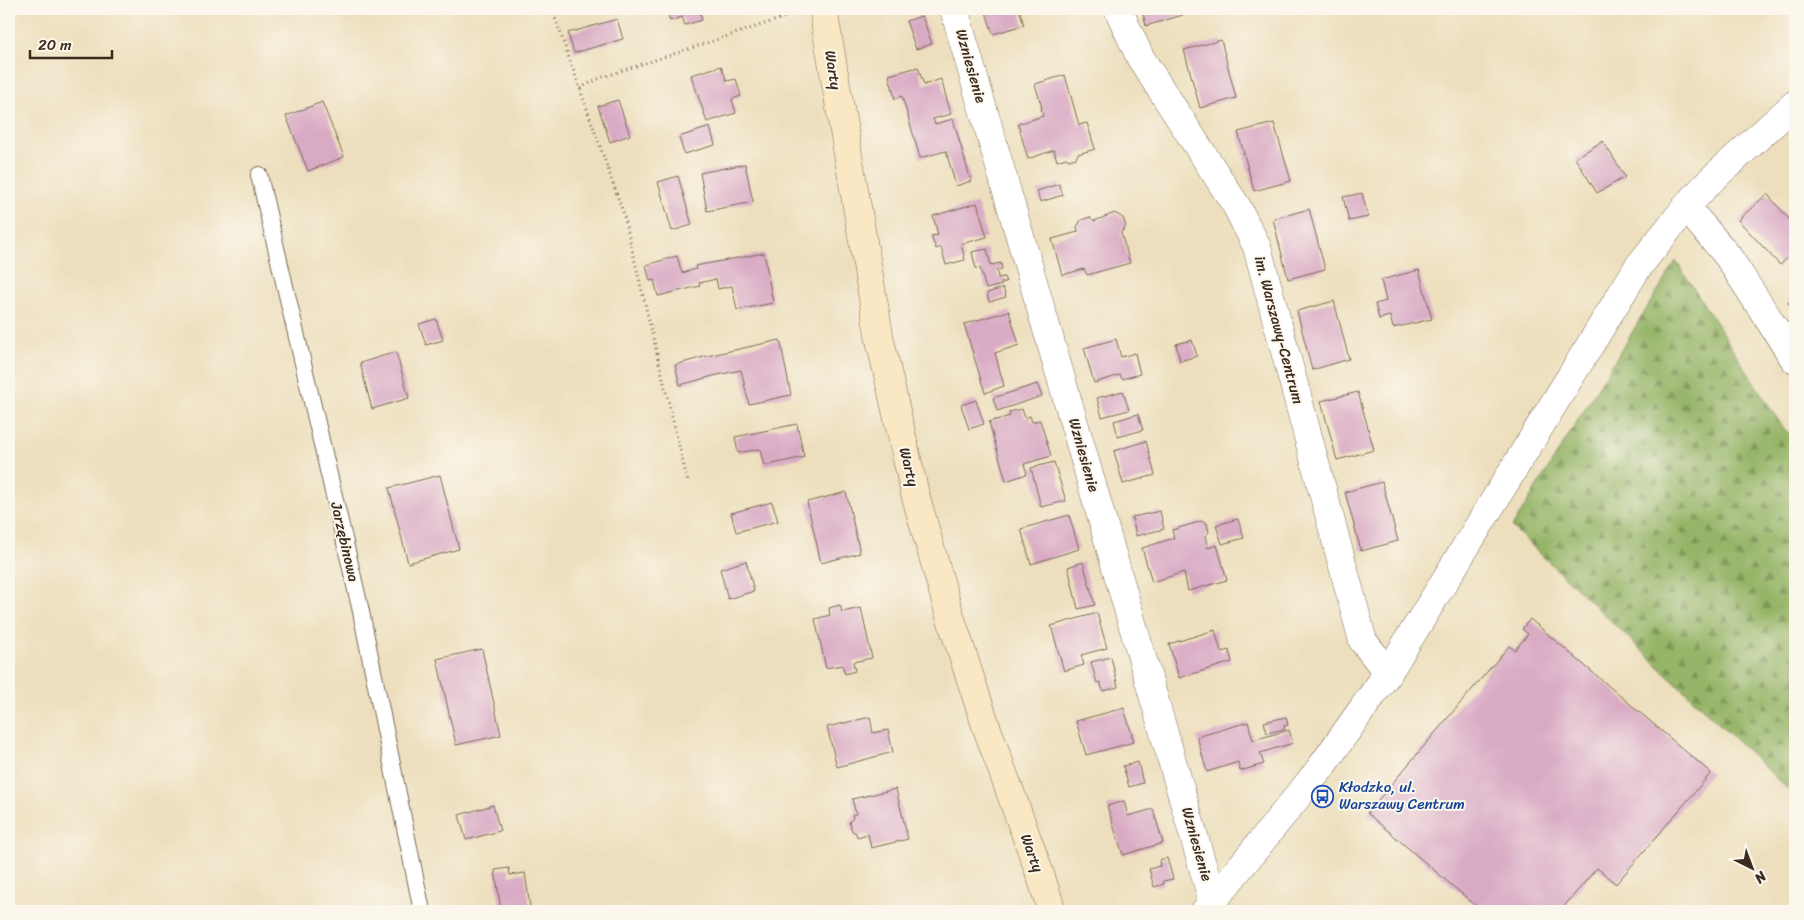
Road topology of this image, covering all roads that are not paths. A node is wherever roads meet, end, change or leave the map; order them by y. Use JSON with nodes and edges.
{"nodes":[{"id":1,"x":954,"y":9,"type":"edge"},
{"id":2,"x":1118,"y":9,"type":"edge"},
{"id":3,"x":813,"y":10,"type":"edge"},
{"id":4,"x":1795,"y":104,"type":"edge"},
{"id":5,"x":259,"y":175,"type":"dead end"},
{"id":6,"x":1686,"y":207,"type":"junction"},
{"id":7,"x":1795,"y":360,"type":"edge"},
{"id":8,"x":1388,"y":673,"type":"junction"},
{"id":9,"x":1209,"y":906,"type":"edge"},
{"id":10,"x":422,"y":911,"type":"edge"},
{"id":11,"x":1052,"y":911,"type":"edge"}],
"edges":[{"from":1,"to":9,"type":"street","name":"Wzniesienie"},
{"from":2,"to":8,"type":"street","name":"im. Warszawy-Centrum"},
{"from":3,"to":11,"type":"main road","name":"Warty"},
{"from":4,"to":6,"type":"street"},
{"from":5,"to":10,"type":"lane","name":"Jarzębinowa"},
{"from":6,"to":7,"type":"street"},
{"from":6,"to":8,"type":"street"},
{"from":8,"to":9,"type":"street"}]}
